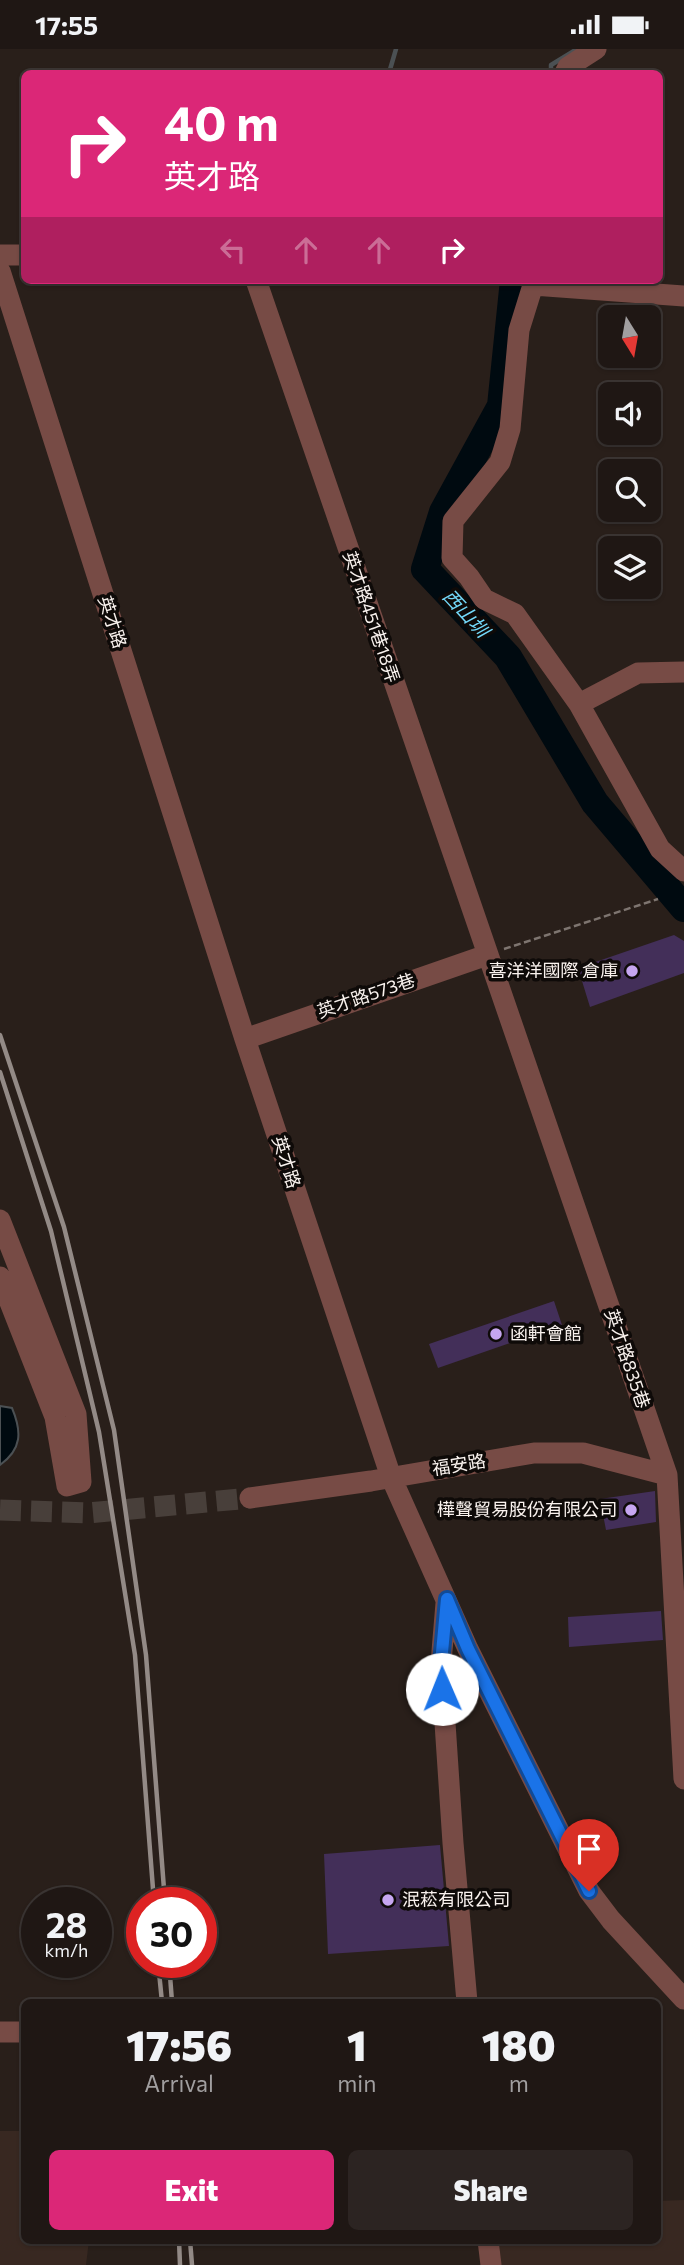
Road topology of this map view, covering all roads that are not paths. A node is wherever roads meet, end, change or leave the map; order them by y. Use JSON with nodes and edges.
{"nodes":[{"id":1,"x":596,"y":49,"type":"edge"},
{"id":2,"x":566,"y":70,"type":"edge"},
{"id":3,"x":0,"y":255,"type":"edge"},
{"id":4,"x":21,"y":255,"type":"edge"},
{"id":5,"x":0,"y":271,"type":"edge"},
{"id":6,"x":257,"y":284,"type":"edge"},
{"id":7,"x":533,"y":284,"type":"edge"},
{"id":8,"x":555,"y":284,"type":"edge"},
{"id":9,"x":684,"y":296,"type":"edge"},
{"id":10,"x":684,"y":672,"type":"edge"},
{"id":11,"x":579,"y":704,"type":"junction"},
{"id":12,"x":684,"y":871,"type":"edge"},
{"id":13,"x":487,"y":955,"type":"junction"},
{"id":14,"x":245,"y":1039,"type":"junction"},
{"id":15,"x":0,"y":1220,"type":"edge"},
{"id":16,"x":0,"y":1277,"type":"edge"},
{"id":17,"x":667,"y":1475,"type":"junction"},
{"id":18,"x":391,"y":1477,"type":"junction"},
{"id":19,"x":250,"y":1497,"type":"tunnel mouth"},
{"id":20,"x":447,"y":1599,"type":"junction"},
{"id":21,"x":683,"y":1751,"type":"edge"},
{"id":22,"x":684,"y":1779,"type":"edge"},
{"id":23,"x":467,"y":1999,"type":"edge"},
{"id":24,"x":684,"y":1999,"type":"edge"},
{"id":25,"x":0,"y":2032,"type":"edge"},
{"id":26,"x":21,"y":2032,"type":"edge"},
{"id":27,"x":488,"y":2244,"type":"edge"},
{"id":28,"x":491,"y":2265,"type":"edge"}],
"edges":[{"from":1,"to":2,"type":"street"},
{"from":3,"to":4,"type":"street"},
{"from":5,"to":14,"type":"street","name":"英才路"},
{"from":6,"to":13,"type":"street","name":"英才路451巷18弄"},
{"from":7,"to":11,"type":"street"},
{"from":8,"to":9,"type":"street"},
{"from":10,"to":11,"type":"street"},
{"from":11,"to":12,"type":"street"},
{"from":13,"to":14,"type":"street","name":"英才路573巷"},
{"from":13,"to":17,"type":"street","name":"英才路835巷"},
{"from":14,"to":18,"type":"street","name":"英才路"},
{"from":15,"to":16,"type":"street"},
{"from":17,"to":18,"type":"street","name":"福安路"},
{"from":17,"to":21,"type":"street","name":"英才路835巷"},
{"from":18,"to":19,"type":"street","name":"福安路"},
{"from":18,"to":20,"type":"street","name":"英才路"},
{"from":20,"to":23,"type":"street"},
{"from":20,"to":24,"type":"street","name":"英才路"},
{"from":21,"to":22,"type":"street","name":"英才路835巷"},
{"from":25,"to":26,"type":"street"},
{"from":27,"to":28,"type":"street"}]}
